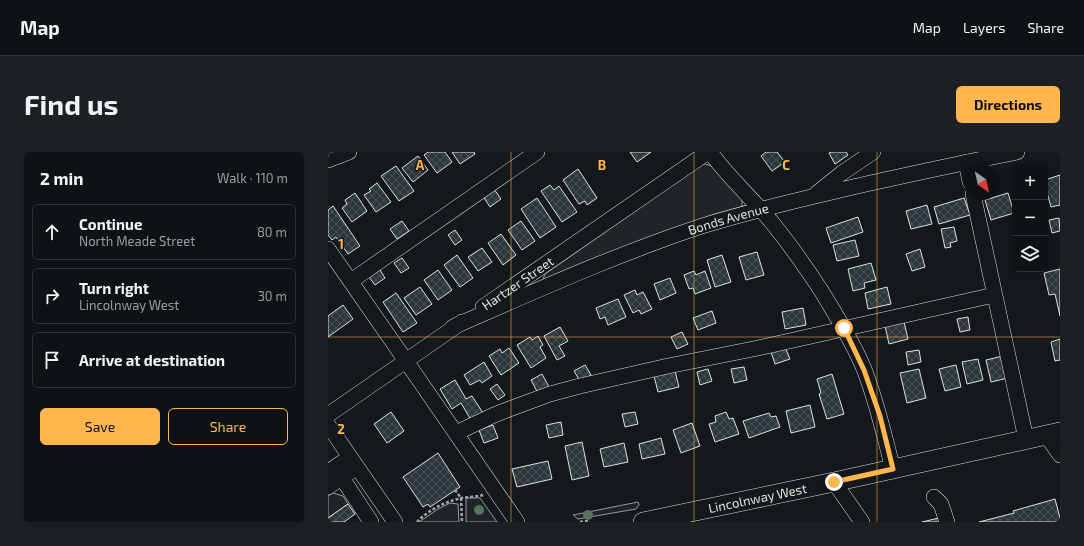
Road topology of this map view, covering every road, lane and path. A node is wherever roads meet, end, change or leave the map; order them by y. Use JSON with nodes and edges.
{"nodes":[{"id":1,"x":348,"y":152,"type":"edge"},
{"id":2,"x":537,"y":152,"type":"edge"},
{"id":3,"x":709,"y":152,"type":"edge"},
{"id":4,"x":873,"y":152,"type":"edge"},
{"id":5,"x":1017,"y":152,"type":"edge"},
{"id":6,"x":328,"y":160,"type":"edge"},
{"id":7,"x":966,"y":162,"type":"joint"},
{"id":8,"x":813,"y":196,"type":"junction"},
{"id":9,"x":974,"y":200,"type":"edge"},
{"id":10,"x":761,"y":209,"type":"junction"},
{"id":11,"x":328,"y":249,"type":"edge"},
{"id":12,"x":351,"y":281,"type":"junction"},
{"id":13,"x":994,"y":295,"type":"junction"},
{"id":14,"x":453,"y":328,"type":"junction"},
{"id":15,"x":844,"y":328,"type":"junction"},
{"id":16,"x":406,"y":361,"type":"junction"},
{"id":17,"x":328,"y":415,"type":"edge"},
{"id":18,"x":328,"y":425,"type":"edge"},
{"id":19,"x":456,"y":433,"type":"junction"},
{"id":20,"x":1053,"y":433,"type":"edge"},
{"id":21,"x":1026,"y":439,"type":"junction"},
{"id":22,"x":1060,"y":456,"type":"edge"},
{"id":23,"x":354,"y":462,"type":"junction"},
{"id":24,"x":893,"y":469,"type":"junction"},
{"id":25,"x":335,"y":475,"type":"edge"},
{"id":26,"x":834,"y":482,"type":"junction"},
{"id":27,"x":328,"y":487,"type":"edge"},
{"id":28,"x":455,"y":490,"type":"dead end"},
{"id":29,"x":496,"y":492,"type":"junction"},
{"id":30,"x":934,"y":497,"type":"dead end"},
{"id":31,"x":461,"y":498,"type":"junction"},
{"id":32,"x":371,"y":522,"type":"edge"},
{"id":33,"x":395,"y":522,"type":"edge"},
{"id":34,"x":417,"y":522,"type":"edge"},
{"id":35,"x":462,"y":522,"type":"edge"},
{"id":36,"x":517,"y":522,"type":"edge"},
{"id":37,"x":580,"y":522,"type":"edge"},
{"id":38,"x":590,"y":522,"type":"edge"},
{"id":39,"x":643,"y":522,"type":"edge"},
{"id":40,"x":862,"y":522,"type":"edge"},
{"id":41,"x":947,"y":522,"type":"edge"}],
"edges":[{"from":1,"to":6,"type":"street"},
{"from":2,"to":12,"type":"street"},
{"from":3,"to":10,"type":"street"},
{"from":3,"to":14,"type":"street","name":"Hartzer Street"},
{"from":4,"to":8,"type":"street"},
{"from":5,"to":7,"type":"street","name":"Bonds Avenue"},
{"from":7,"to":8,"type":"street","name":"Bonds Avenue"},
{"from":8,"to":10,"type":"street","name":"Bonds Avenue"},
{"from":9,"to":13,"type":"street"},
{"from":10,"to":14,"type":"street","name":"Bonds Avenue"},
{"from":10,"to":15,"type":"street"},
{"from":11,"to":12,"type":"street"},
{"from":12,"to":16,"type":"street"},
{"from":13,"to":15,"type":"street"},
{"from":13,"to":21,"type":"street"},
{"from":14,"to":16,"type":"street","name":"Hartzer Street"},
{"from":15,"to":19,"type":"street"},
{"from":15,"to":24,"type":"street"},
{"from":16,"to":17,"type":"street","name":"Hartzer Street"},
{"from":16,"to":19,"type":"street"},
{"from":18,"to":23,"type":"street"},
{"from":19,"to":29,"type":"street"},
{"from":20,"to":21,"type":"main road","name":"Lincolnway West"},
{"from":20,"to":22,"type":"street"},
{"from":21,"to":24,"type":"main road","name":"Lincolnway West"},
{"from":23,"to":25,"type":"street"},
{"from":23,"to":33,"type":"street"},
{"from":24,"to":26,"type":"main road","name":"Lincolnway West"},
{"from":25,"to":27,"type":"street"},
{"from":25,"to":32,"type":"street"},
{"from":26,"to":39,"type":"main road","name":"Lincolnway West"},
{"from":26,"to":40,"type":"street"},
{"from":28,"to":31,"type":"path"},
{"from":29,"to":31,"type":"path"},
{"from":29,"to":36,"type":"street"},
{"from":30,"to":41,"type":"street"},
{"from":31,"to":34,"type":"path"},
{"from":31,"to":35,"type":"path"},
{"from":37,"to":38,"type":"path"}]}
